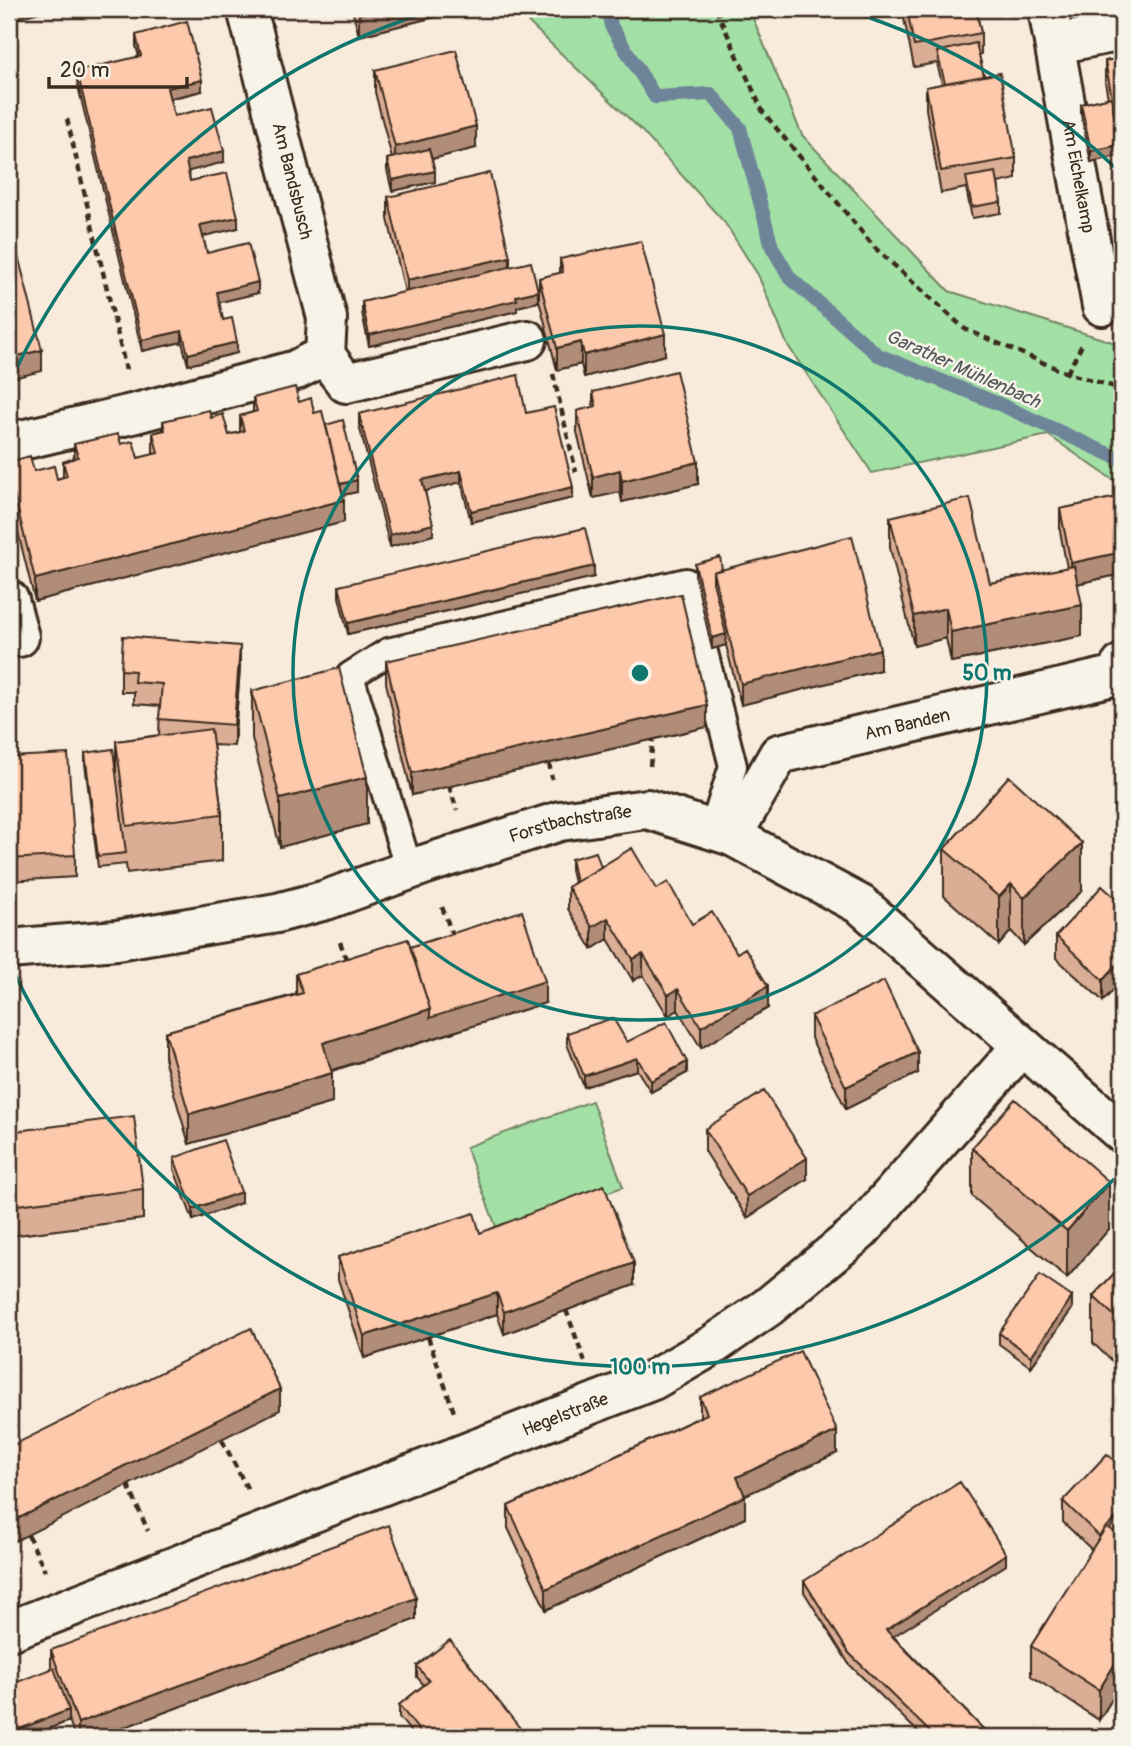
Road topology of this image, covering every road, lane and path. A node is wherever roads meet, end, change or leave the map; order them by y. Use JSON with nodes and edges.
{"nodes":[{"id":1,"x":247,"y":9,"type":"edge"},
{"id":2,"x":716,"y":9,"type":"edge"},
{"id":3,"x":1052,"y":27,"type":"edge"},
{"id":4,"x":1122,"y":31,"type":"edge"},
{"id":5,"x":67,"y":119,"type":"dead end"},
{"id":6,"x":1102,"y":306,"type":"dead end"},
{"id":7,"x":527,"y":340,"type":"joint"},
{"id":8,"x":325,"y":355,"type":"junction"},
{"id":9,"x":1122,"y":389,"type":"edge"},
{"id":10,"x":136,"y":413,"type":"junction"},
{"id":11,"x":9,"y":443,"type":"edge"},
{"id":12,"x":576,"y":472,"type":"dead end"},
{"id":13,"x":9,"y":600,"type":"edge"},
{"id":14,"x":19,"y":637,"type":"dead end"},
{"id":15,"x":1122,"y":664,"type":"edge"},
{"id":16,"x":653,"y":739,"type":"edge"},
{"id":17,"x":650,"y":771,"type":"dead end"},
{"id":18,"x":722,"y":833,"type":"junction"},
{"id":19,"x":409,"y":870,"type":"junction"},
{"id":20,"x":442,"y":907,"type":"dead end"},
{"id":21,"x":455,"y":941,"type":"edge"},
{"id":22,"x":341,"y":942,"type":"dead end"},
{"id":23,"x":9,"y":949,"type":"edge"},
{"id":24,"x":348,"y":964,"type":"edge"},
{"id":25,"x":1022,"y":1046,"type":"junction"},
{"id":26,"x":1122,"y":1133,"type":"edge"},
{"id":27,"x":566,"y":1310,"type":"edge"},
{"id":28,"x":428,"y":1337,"type":"edge"},
{"id":29,"x":586,"y":1365,"type":"dead end"},
{"id":30,"x":455,"y":1413,"type":"dead end"},
{"id":31,"x":222,"y":1440,"type":"edge"},
{"id":32,"x":128,"y":1485,"type":"edge"},
{"id":33,"x":254,"y":1502,"type":"dead end"},
{"id":34,"x":28,"y":1535,"type":"edge"},
{"id":35,"x":152,"y":1541,"type":"dead end"},
{"id":36,"x":50,"y":1581,"type":"dead end"},
{"id":37,"x":9,"y":1631,"type":"edge"}],
"edges":[{"from":1,"to":8,"type":"street","name":"Am Bandsbusch"},
{"from":2,"to":9,"type":"path"},
{"from":3,"to":4,"type":"street","name":"Am Eichelkamp"},
{"from":3,"to":6,"type":"street","name":"Am Eichelkamp"},
{"from":5,"to":10,"type":"path"},
{"from":7,"to":8,"type":"street"},
{"from":7,"to":12,"type":"path"},
{"from":8,"to":10,"type":"street"},
{"from":10,"to":11,"type":"street"},
{"from":13,"to":14,"type":"street"},
{"from":15,"to":18,"type":"street","name":"Am Banden"},
{"from":16,"to":17,"type":"path"},
{"from":18,"to":19,"type":"street","name":"Forstbachstraße"},
{"from":18,"to":19,"type":"lane"},
{"from":18,"to":25,"type":"street","name":"Forstbachstraße"},
{"from":19,"to":23,"type":"street","name":"Forstbachstraße"},
{"from":20,"to":21,"type":"path"},
{"from":22,"to":24,"type":"path"},
{"from":25,"to":26,"type":"street","name":"Forstbachstraße"},
{"from":25,"to":37,"type":"street","name":"Hegelstraße"},
{"from":27,"to":29,"type":"path"},
{"from":28,"to":30,"type":"path"},
{"from":31,"to":33,"type":"path"},
{"from":32,"to":35,"type":"path"},
{"from":34,"to":36,"type":"path"}]}
